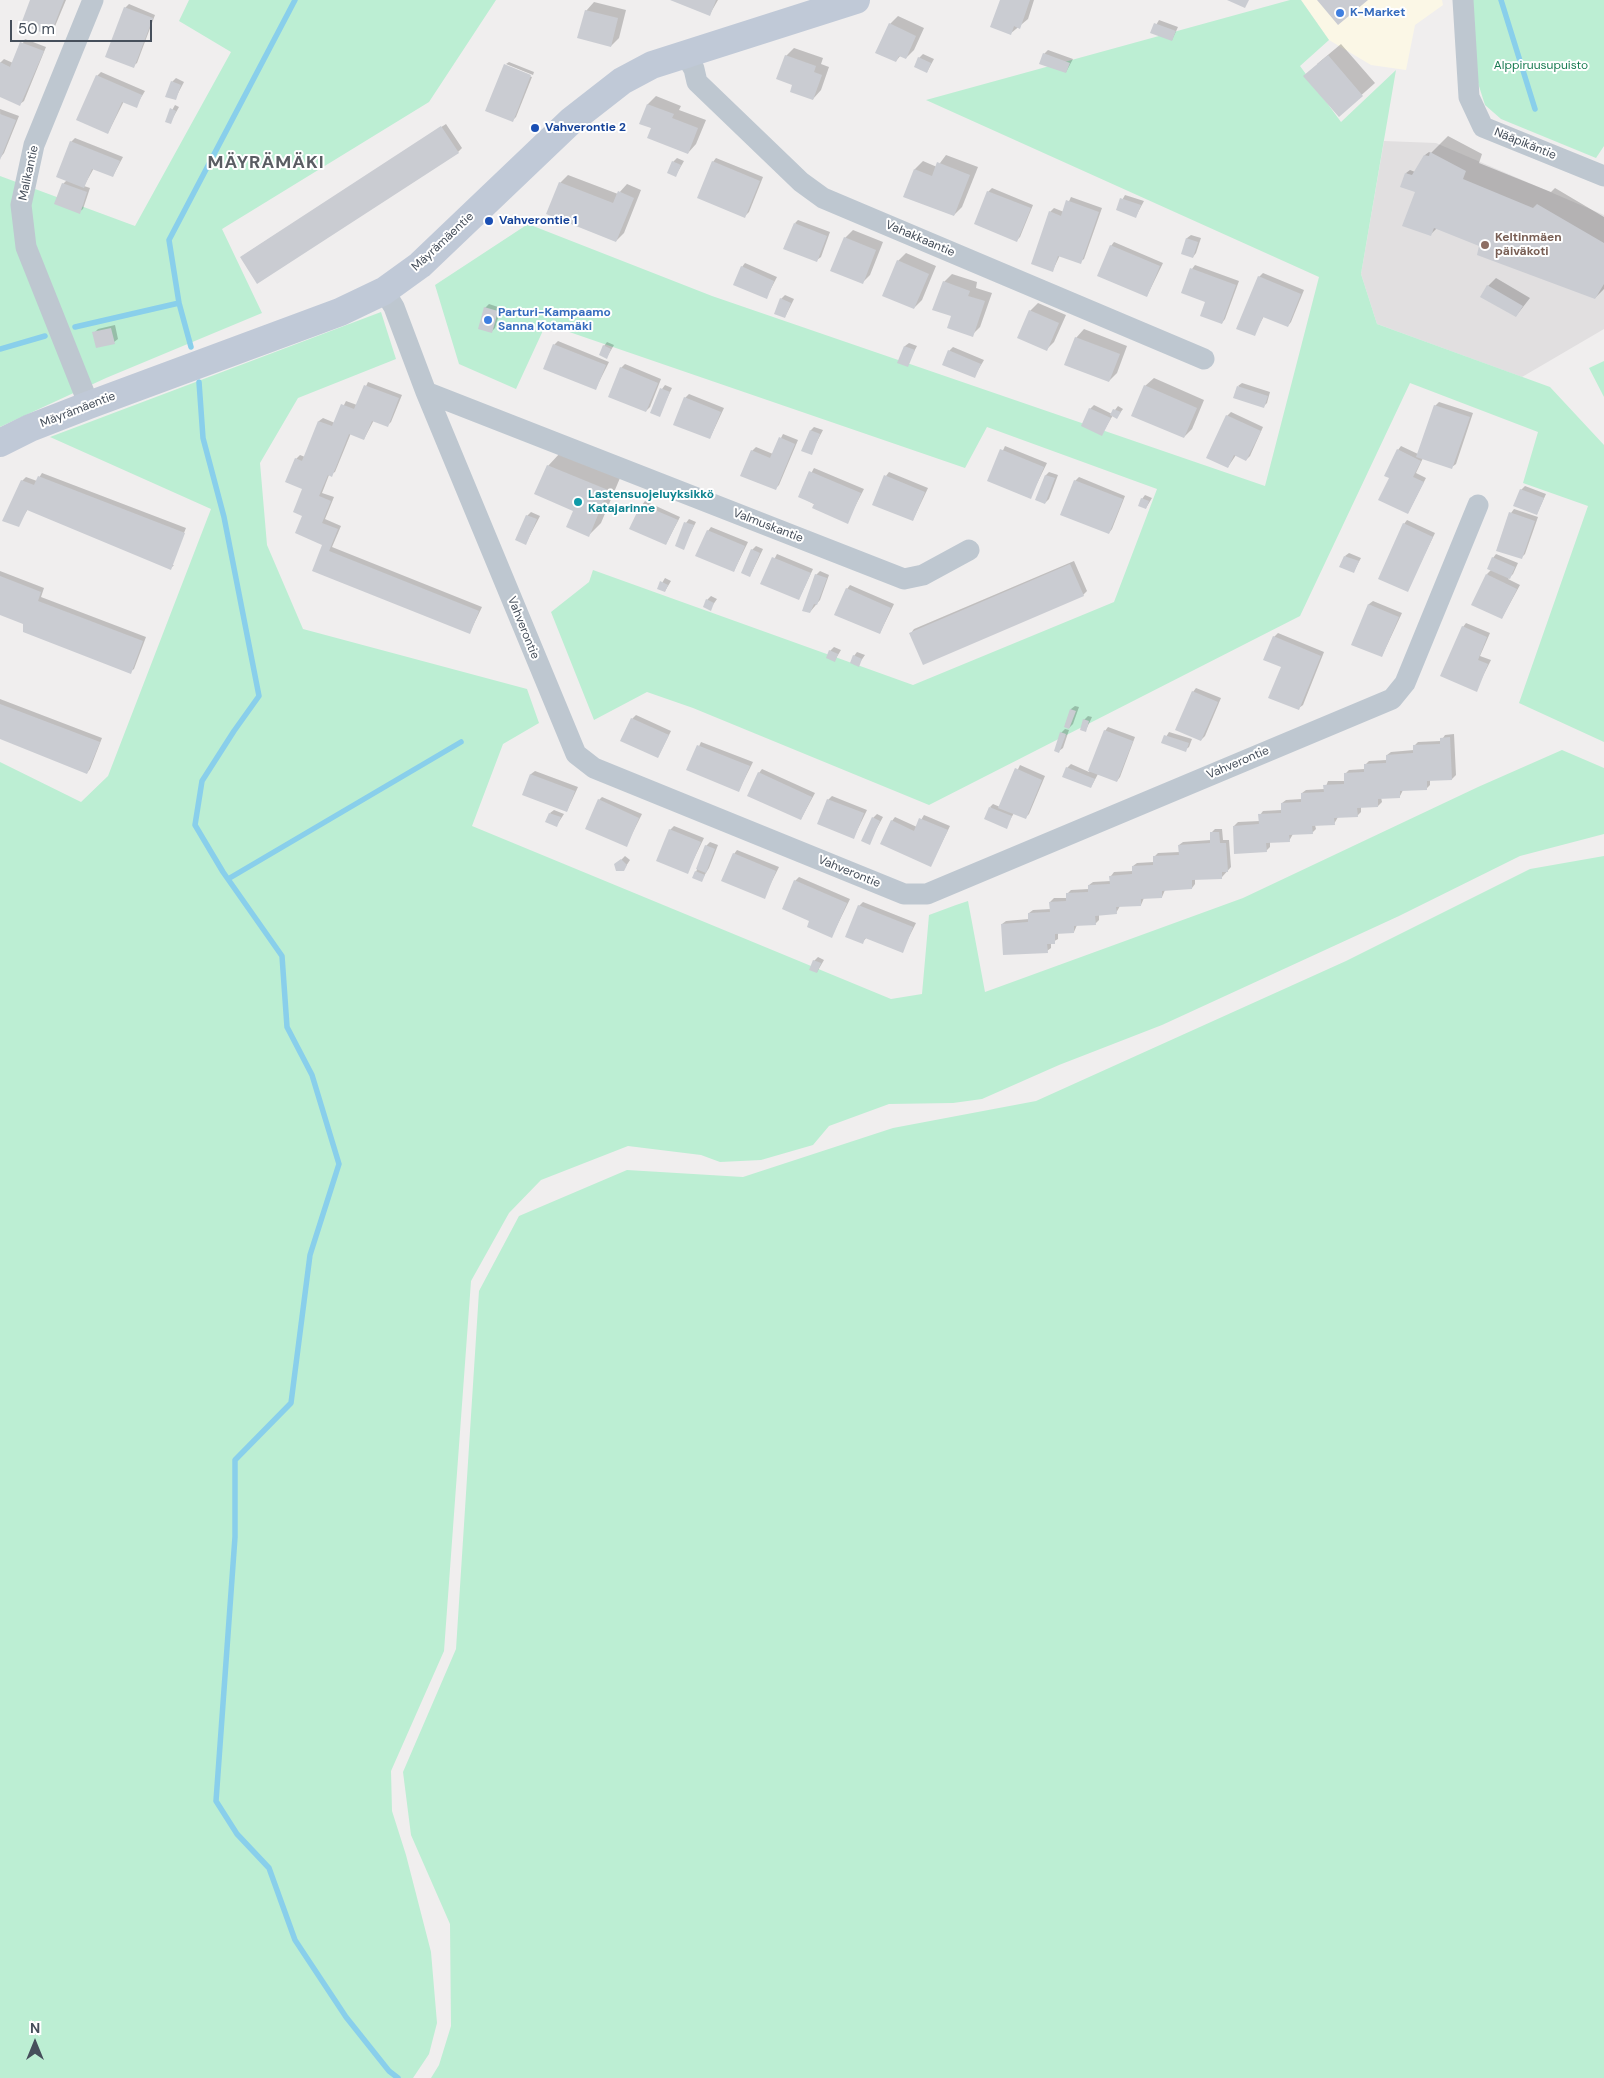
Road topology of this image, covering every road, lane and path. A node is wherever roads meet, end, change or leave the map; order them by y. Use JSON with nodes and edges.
{"nodes":[{"id":1,"x":93,"y":0,"type":"edge"},
{"id":2,"x":856,"y":0,"type":"edge"},
{"id":3,"x":1463,"y":0,"type":"edge"},
{"id":4,"x":685,"y":54,"type":"junction"},
{"id":5,"x":1604,"y":176,"type":"edge"},
{"id":6,"x":384,"y":291,"type":"junction"},
{"id":7,"x":1204,"y":359,"type":"dead end"},
{"id":8,"x":426,"y":392,"type":"junction"},
{"id":9,"x":89,"y":405,"type":"junction"},
{"id":10,"x":0,"y":443,"type":"edge"},
{"id":11,"x":1478,"y":505,"type":"dead end"},
{"id":12,"x":969,"y":550,"type":"dead end"}],
"edges":[{"from":1,"to":9,"type":"street","name":"Malikantie"},
{"from":2,"to":4,"type":"street","name":"Mäyrämäentie"},
{"from":3,"to":5,"type":"street","name":"Nääpikäntie"},
{"from":4,"to":6,"type":"street","name":"Mäyrämäentie"},
{"from":4,"to":7,"type":"street","name":"Vahakkaantie"},
{"from":6,"to":8,"type":"street","name":"Vahverontie"},
{"from":6,"to":9,"type":"street","name":"Mäyrämäentie"},
{"from":8,"to":11,"type":"street","name":"Vahverontie"},
{"from":8,"to":12,"type":"street","name":"Valmuskantie"},
{"from":9,"to":10,"type":"street","name":"Mäyrämäentie"}]}
